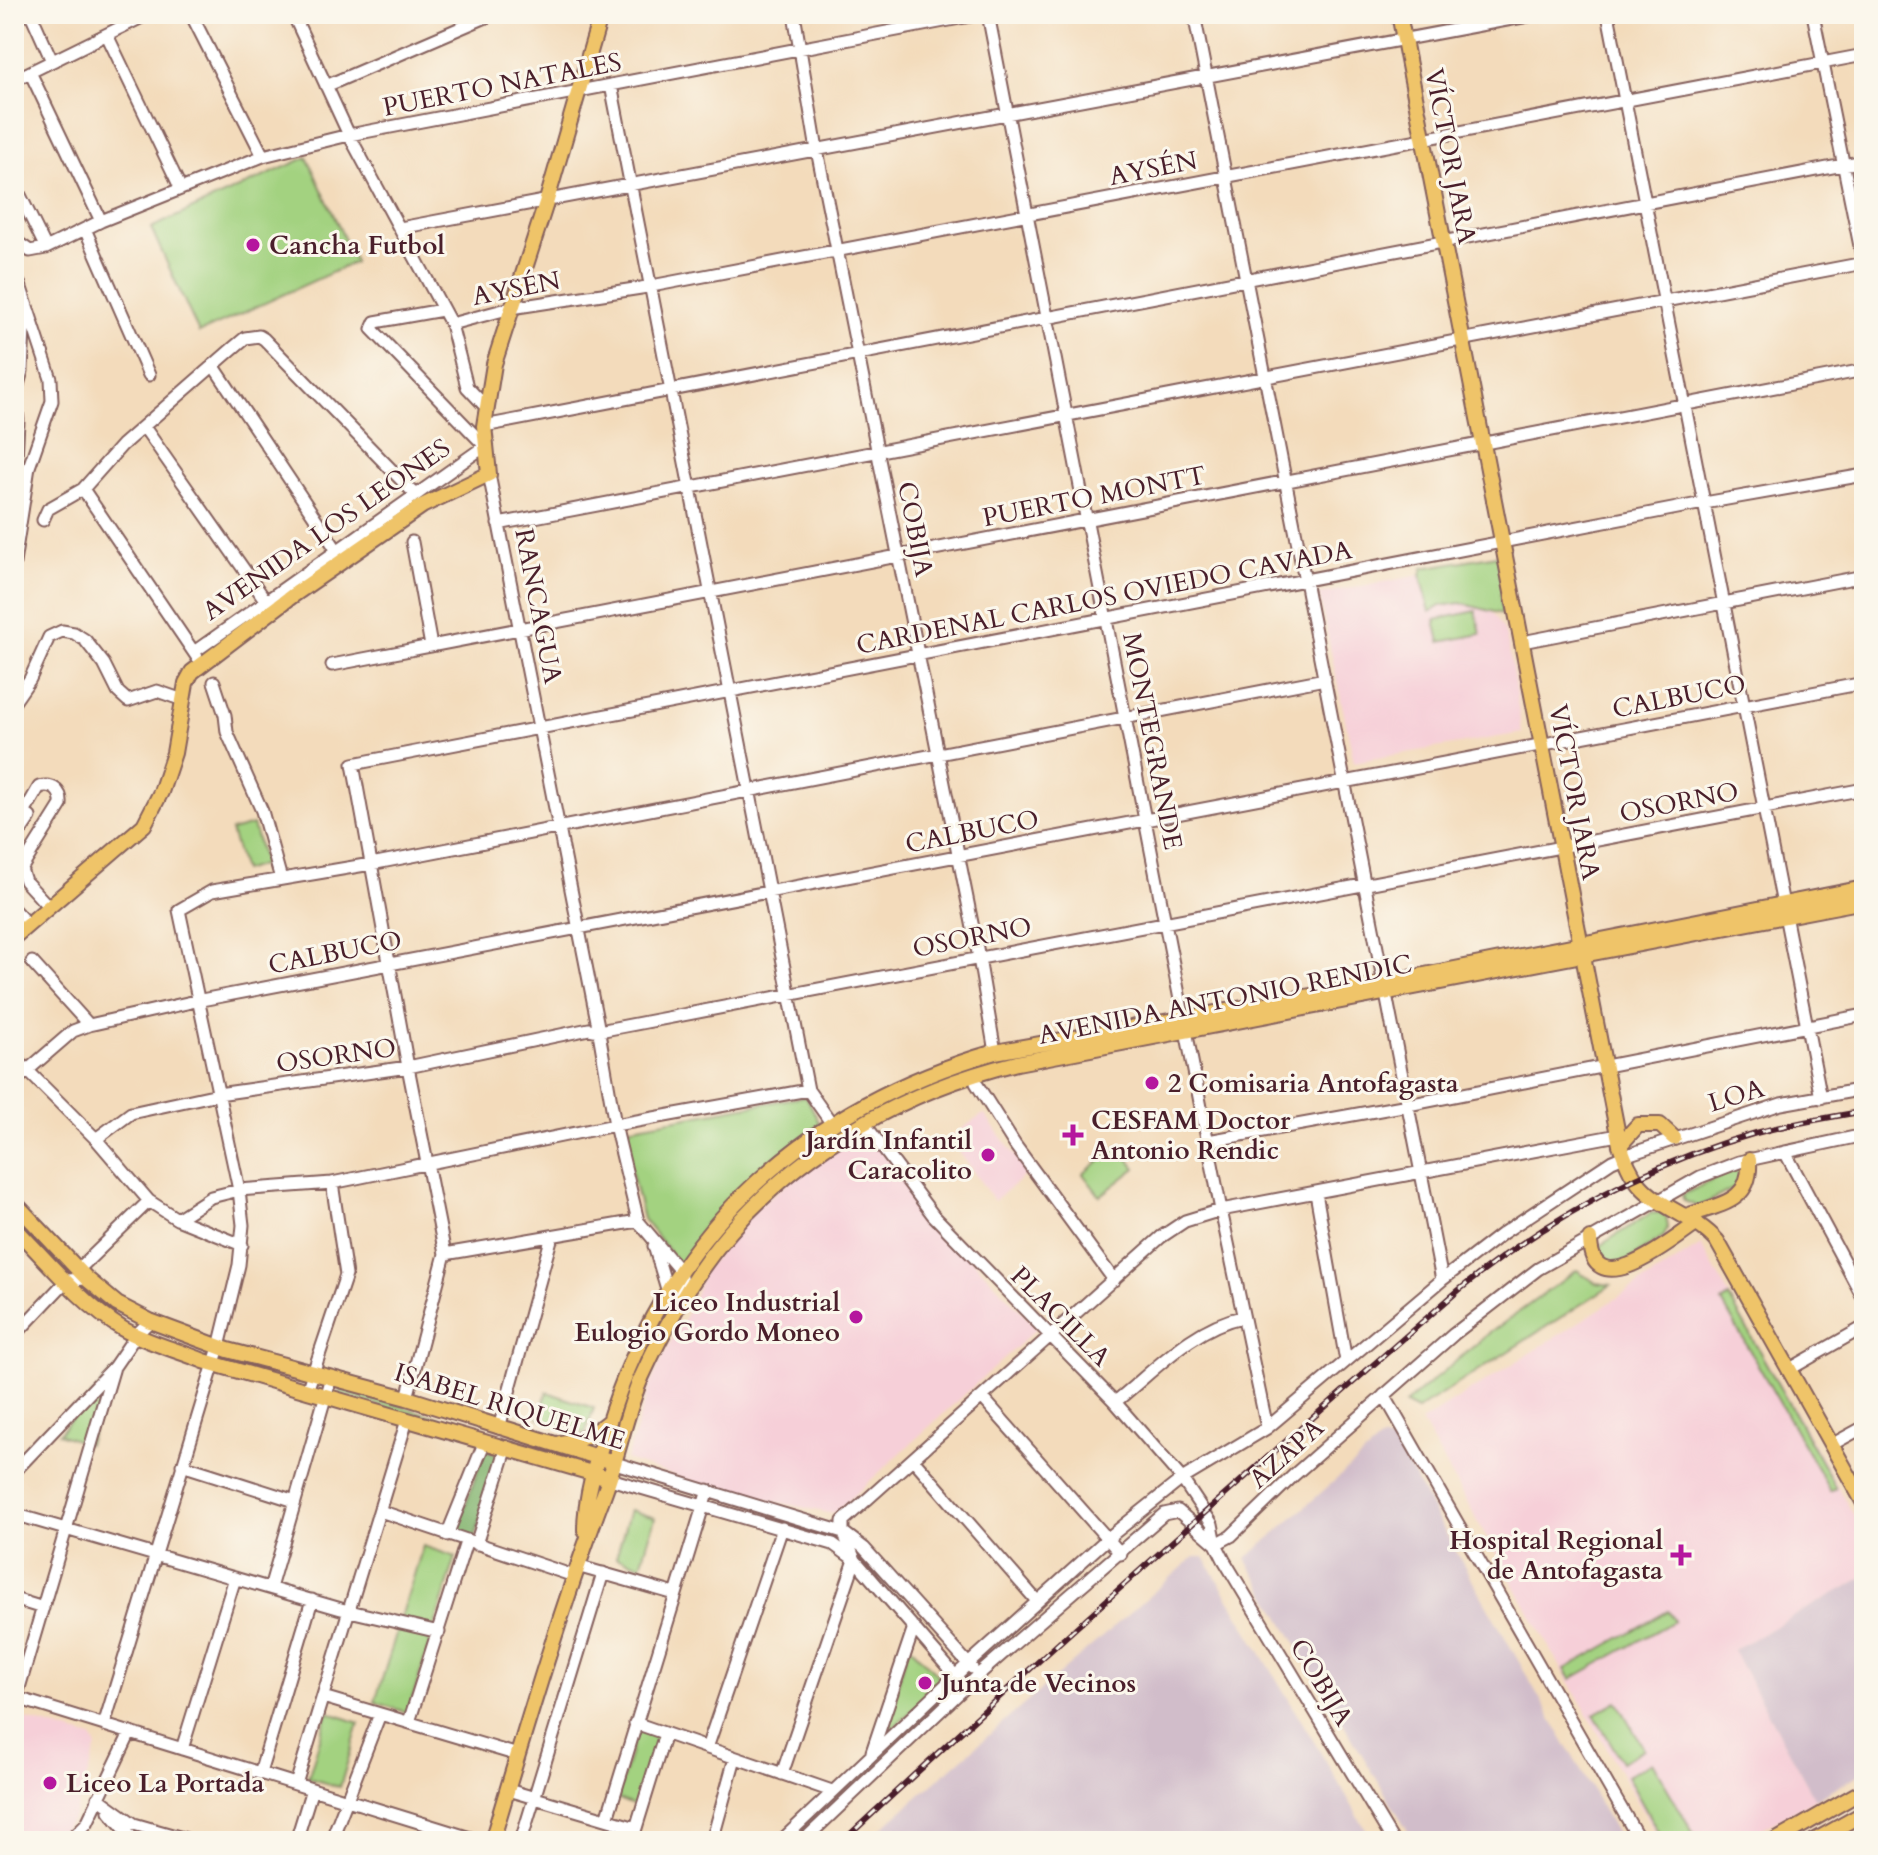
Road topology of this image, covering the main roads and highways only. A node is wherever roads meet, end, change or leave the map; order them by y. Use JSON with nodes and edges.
{"nodes":[{"id":1,"x":601,"y":14,"type":"edge"},
{"id":2,"x":1399,"y":14,"type":"edge"},
{"id":3,"x":489,"y":474,"type":"joint"},
{"id":4,"x":1864,"y":888,"type":"edge"},
{"id":5,"x":1864,"y":901,"type":"edge"},
{"id":6,"x":1784,"y":910,"type":"junction"},
{"id":7,"x":14,"y":937,"type":"edge"},
{"id":8,"x":1582,"y":950,"type":"junction"},
{"id":9,"x":1186,"y":1024,"type":"junction"},
{"id":10,"x":1674,"y":1138,"type":"road end"},
{"id":11,"x":1620,"y":1146,"type":"junction"},
{"id":12,"x":1749,"y":1160,"type":"road end"},
{"id":13,"x":14,"y":1202,"type":"edge"},
{"id":14,"x":1691,"y":1220,"type":"junction"},
{"id":15,"x":14,"y":1227,"type":"edge"},
{"id":16,"x":1590,"y":1239,"type":"road end"},
{"id":17,"x":609,"y":1420,"type":"junction"},
{"id":18,"x":554,"y":1443,"type":"junction"},
{"id":19,"x":615,"y":1463,"type":"junction"},
{"id":20,"x":596,"y":1465,"type":"junction"},
{"id":21,"x":610,"y":1479,"type":"junction"},
{"id":22,"x":1864,"y":1503,"type":"edge"},
{"id":23,"x":585,"y":1540,"type":"junction"},
{"id":24,"x":1864,"y":1790,"type":"edge"},
{"id":25,"x":1864,"y":1813,"type":"edge"},
{"id":26,"x":1819,"y":1840,"type":"edge"},
{"id":27,"x":492,"y":1841,"type":"edge"},
{"id":28,"x":1775,"y":1841,"type":"edge"}],
"edges":[{"from":1,"to":3,"type":"main road","name":"RANCAGUA"},
{"from":2,"to":8,"type":"main road","name":"VÍCTOR JARA"},
{"from":3,"to":7,"type":"main road","name":"AVENIDA LOS LEONES"},
{"from":4,"to":6,"type":"main road","name":"AVENIDA ANTONIO RENDIC"},
{"from":5,"to":6,"type":"main road","name":"AVENIDA ANTONIO RENDIC"},
{"from":6,"to":8,"type":"main road","name":"AVENIDA ANTONIO RENDIC"},
{"from":8,"to":9,"type":"main road","name":"AVENIDA ANTONIO RENDIC"},
{"from":8,"to":11,"type":"main road","name":"VÍCTOR JARA"},
{"from":9,"to":17,"type":"main road","name":"AVENIDA ANTONIO RENDIC"},
{"from":9,"to":19,"type":"main road","name":"AVENIDA ANTONIO RENDIC"},
{"from":10,"to":11,"type":"main road"},
{"from":11,"to":14,"type":"main road","name":"VÍCTOR JARA"},
{"from":12,"to":14,"type":"main road"},
{"from":13,"to":18,"type":"main road","name":"ISABEL RIQUELME"},
{"from":14,"to":16,"type":"main road"},
{"from":14,"to":22,"type":"main road","name":"VÍCTOR JARA"},
{"from":15,"to":20,"type":"main road","name":"ISABEL RIQUELME"},
{"from":17,"to":18,"type":"main road"},
{"from":17,"to":20,"type":"main road","name":"AVENIDA ANTONIO RENDIC"},
{"from":18,"to":20,"type":"main road","name":"ISABEL RIQUELME"},
{"from":19,"to":20,"type":"main road","name":"ISABEL RIQUELME"},
{"from":19,"to":21,"type":"main road","name":"AVENIDA ANTONIO RENDIC"},
{"from":20,"to":21,"type":"main road","name":"ISABEL RIQUELME"},
{"from":20,"to":23,"type":"main road","name":"AVENIDA ANTONIO RENDIC"},
{"from":21,"to":23,"type":"main road","name":"AVENIDA ANTONIO RENDIC"},
{"from":23,"to":27,"type":"main road","name":"AVENIDA ANTONIO RENDIC"},
{"from":24,"to":28,"type":"main road"},
{"from":25,"to":26,"type":"main road"}]}
